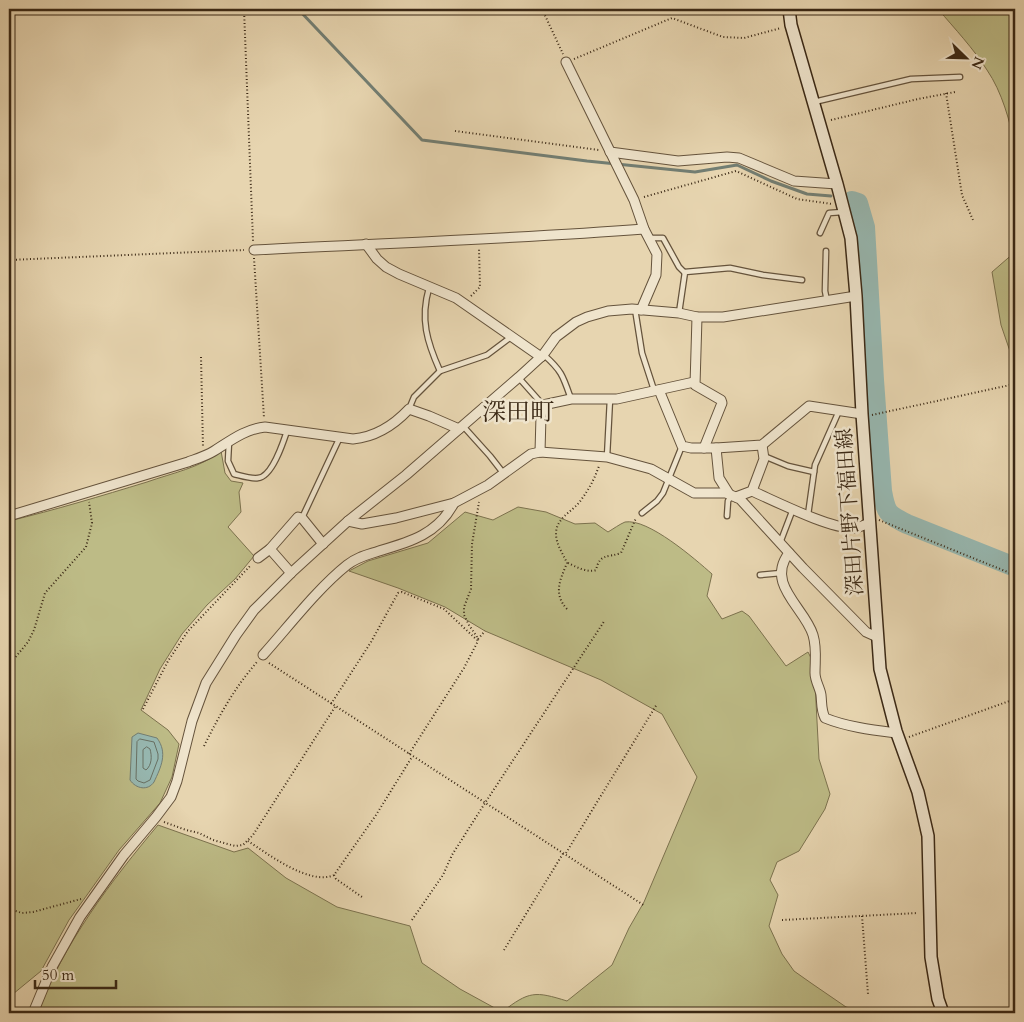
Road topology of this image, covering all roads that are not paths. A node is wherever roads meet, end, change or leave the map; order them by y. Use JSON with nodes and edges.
{"nodes":[{"id":1,"x":789,"y":9,"type":"edge"},
{"id":2,"x":566,"y":62,"type":"road end"},
{"id":3,"x":960,"y":77,"type":"dead end"},
{"id":4,"x":812,"y":102,"type":"junction"},
{"id":5,"x":610,"y":152,"type":"junction"},
{"id":6,"x":837,"y":184,"type":"junction"},
{"id":7,"x":844,"y":209,"type":"junction"},
{"id":8,"x":644,"y":229,"type":"junction"},
{"id":9,"x":820,"y":233,"type":"dead end"},
{"id":10,"x":650,"y":238,"type":"junction"},
{"id":11,"x":366,"y":244,"type":"junction"},
{"id":12,"x":254,"y":250,"type":"road end"},
{"id":13,"x":826,"y":251,"type":"dead end"},
{"id":14,"x":685,"y":273,"type":"junction"},
{"id":15,"x":802,"y":280,"type":"dead end"},
{"id":16,"x":429,"y":288,"type":"junction"},
{"id":17,"x":856,"y":296,"type":"junction"},
{"id":18,"x":827,"y":301,"type":"junction"},
{"id":19,"x":638,"y":310,"type":"junction"},
{"id":20,"x":679,"y":313,"type":"junction"},
{"id":21,"x":697,"y":316,"type":"junction"},
{"id":22,"x":511,"y":337,"type":"junction"},
{"id":23,"x":542,"y":356,"type":"junction"},
{"id":24,"x":440,"y":370,"type":"junction"},
{"id":25,"x":518,"y":378,"type":"junction"},
{"id":26,"x":694,"y":382,"type":"junction"},
{"id":27,"x":657,"y":390,"type":"junction"},
{"id":28,"x":571,"y":399,"type":"junction"},
{"id":29,"x":610,"y":399,"type":"junction"},
{"id":30,"x":543,"y":405,"type":"junction"},
{"id":31,"x":409,"y":409,"type":"junction"},
{"id":32,"x":839,"y":411,"type":"junction"},
{"id":33,"x":862,"y":414,"type":"junction"},
{"id":34,"x":461,"y":427,"type":"junction"},
{"id":35,"x":287,"y":431,"type":"junction"},
{"id":36,"x":340,"y":437,"type":"junction"},
{"id":37,"x":229,"y":441,"type":"junction"},
{"id":38,"x":762,"y":445,"type":"junction"},
{"id":39,"x":682,"y":446,"type":"junction"},
{"id":40,"x":704,"y":448,"type":"junction"},
{"id":41,"x":716,"y":448,"type":"junction"},
{"id":42,"x":540,"y":452,"type":"junction"},
{"id":43,"x":764,"y":456,"type":"junction"},
{"id":44,"x":605,"y":457,"type":"junction"},
{"id":45,"x":814,"y":472,"type":"junction"},
{"id":46,"x":504,"y":474,"type":"junction"},
{"id":47,"x":668,"y":479,"type":"junction"},
{"id":48,"x":752,"y":491,"type":"junction"},
{"id":49,"x":732,"y":495,"type":"junction"},
{"id":50,"x":454,"y":503,"type":"junction"},
{"id":51,"x":793,"y":509,"type":"junction"},
{"id":52,"x":642,"y":513,"type":"road end"},
{"id":53,"x":10,"y":515,"type":"edge"},
{"id":54,"x":808,"y":515,"type":"junction"},
{"id":55,"x":727,"y":516,"type":"dead end"},
{"id":56,"x":302,"y":518,"type":"junction"},
{"id":57,"x":870,"y":520,"type":"junction"},
{"id":58,"x":348,"y":521,"type":"junction"},
{"id":59,"x":780,"y":543,"type":"junction"},
{"id":60,"x":323,"y":544,"type":"junction"},
{"id":61,"x":270,"y":549,"type":"junction"},
{"id":62,"x":789,"y":553,"type":"junction"},
{"id":63,"x":258,"y":558,"type":"road end"},
{"id":64,"x":291,"y":573,"type":"junction"},
{"id":65,"x":781,"y":573,"type":"junction"},
{"id":66,"x":760,"y":575,"type":"dead end"},
{"id":67,"x":877,"y":637,"type":"junction"},
{"id":68,"x":263,"y":655,"type":"road end"},
{"id":69,"x":898,"y":737,"type":"junction"},
{"id":70,"x":33,"y":1013,"type":"edge"},
{"id":71,"x":943,"y":1013,"type":"edge"}],
"edges":[{"from":1,"to":4,"type":"main road","name":"深田片野下福田線"},
{"from":2,"to":5,"type":"street"},
{"from":3,"to":4,"type":"lane"},
{"from":4,"to":6,"type":"main road","name":"深田片野下福田線"},
{"from":5,"to":6,"type":"street"},
{"from":5,"to":8,"type":"street"},
{"from":6,"to":7,"type":"main road","name":"深田片野下福田線"},
{"from":7,"to":9,"type":"lane"},
{"from":7,"to":17,"type":"main road","name":"深田片野下福田線"},
{"from":8,"to":10,"type":"street"},
{"from":8,"to":11,"type":"street"},
{"from":10,"to":14,"type":"lane"},
{"from":10,"to":19,"type":"street"},
{"from":11,"to":12,"type":"street"},
{"from":11,"to":16,"type":"street"},
{"from":13,"to":18,"type":"lane"},
{"from":14,"to":15,"type":"lane"},
{"from":14,"to":20,"type":"lane"},
{"from":16,"to":22,"type":"street"},
{"from":16,"to":24,"type":"lane"},
{"from":17,"to":18,"type":"street"},
{"from":17,"to":33,"type":"main road","name":"深田片野下福田線"},
{"from":18,"to":21,"type":"street"},
{"from":19,"to":20,"type":"street"},
{"from":19,"to":23,"type":"street"},
{"from":19,"to":27,"type":"lane"},
{"from":20,"to":21,"type":"street"},
{"from":21,"to":26,"type":"street"},
{"from":22,"to":23,"type":"street"},
{"from":22,"to":24,"type":"lane"},
{"from":23,"to":25,"type":"street"},
{"from":23,"to":28,"type":"lane"},
{"from":24,"to":31,"type":"lane"},
{"from":25,"to":30,"type":"lane"},
{"from":25,"to":34,"type":"street"},
{"from":26,"to":27,"type":"street"},
{"from":26,"to":40,"type":"street"},
{"from":27,"to":29,"type":"street"},
{"from":27,"to":39,"type":"street"},
{"from":28,"to":29,"type":"street"},
{"from":28,"to":30,"type":"street"},
{"from":29,"to":44,"type":"lane"},
{"from":30,"to":42,"type":"street"},
{"from":31,"to":34,"type":"street"},
{"from":31,"to":36,"type":"street"},
{"from":32,"to":33,"type":"street"},
{"from":32,"to":38,"type":"street"},
{"from":32,"to":45,"type":"lane"},
{"from":33,"to":57,"type":"main road","name":"深田片野下福田線"},
{"from":34,"to":46,"type":"lane"},
{"from":34,"to":58,"type":"street"},
{"from":35,"to":36,"type":"street"},
{"from":35,"to":37,"type":"street"},
{"from":35,"to":37,"type":"lane"},
{"from":36,"to":56,"type":"lane"},
{"from":37,"to":53,"type":"street"},
{"from":38,"to":41,"type":"street"},
{"from":38,"to":43,"type":"street"},
{"from":39,"to":40,"type":"street"},
{"from":39,"to":47,"type":"lane"},
{"from":40,"to":41,"type":"street"},
{"from":41,"to":49,"type":"street"},
{"from":42,"to":44,"type":"street"},
{"from":42,"to":46,"type":"street"},
{"from":43,"to":45,"type":"lane"},
{"from":43,"to":48,"type":"street"},
{"from":44,"to":47,"type":"street"},
{"from":45,"to":54,"type":"lane"},
{"from":46,"to":50,"type":"street"},
{"from":47,"to":49,"type":"street"},
{"from":47,"to":52,"type":"lane"},
{"from":48,"to":49,"type":"street"},
{"from":48,"to":51,"type":"street"},
{"from":49,"to":55,"type":"lane"},
{"from":49,"to":59,"type":"street"},
{"from":50,"to":58,"type":"street"},
{"from":50,"to":68,"type":"street"},
{"from":51,"to":54,"type":"street"},
{"from":51,"to":59,"type":"lane"},
{"from":54,"to":57,"type":"street"},
{"from":56,"to":60,"type":"street"},
{"from":56,"to":61,"type":"street"},
{"from":57,"to":67,"type":"main road","name":"深田片野下福田線"},
{"from":58,"to":60,"type":"street"},
{"from":59,"to":62,"type":"street"},
{"from":60,"to":64,"type":"street"},
{"from":61,"to":63,"type":"street"},
{"from":61,"to":64,"type":"street"},
{"from":62,"to":65,"type":"street"},
{"from":62,"to":67,"type":"street"},
{"from":64,"to":70,"type":"street"},
{"from":65,"to":66,"type":"lane"},
{"from":65,"to":69,"type":"street"},
{"from":67,"to":69,"type":"main road","name":"深田片野下福田線"},
{"from":69,"to":71,"type":"main road","name":"深田片野下福田線"}]}
